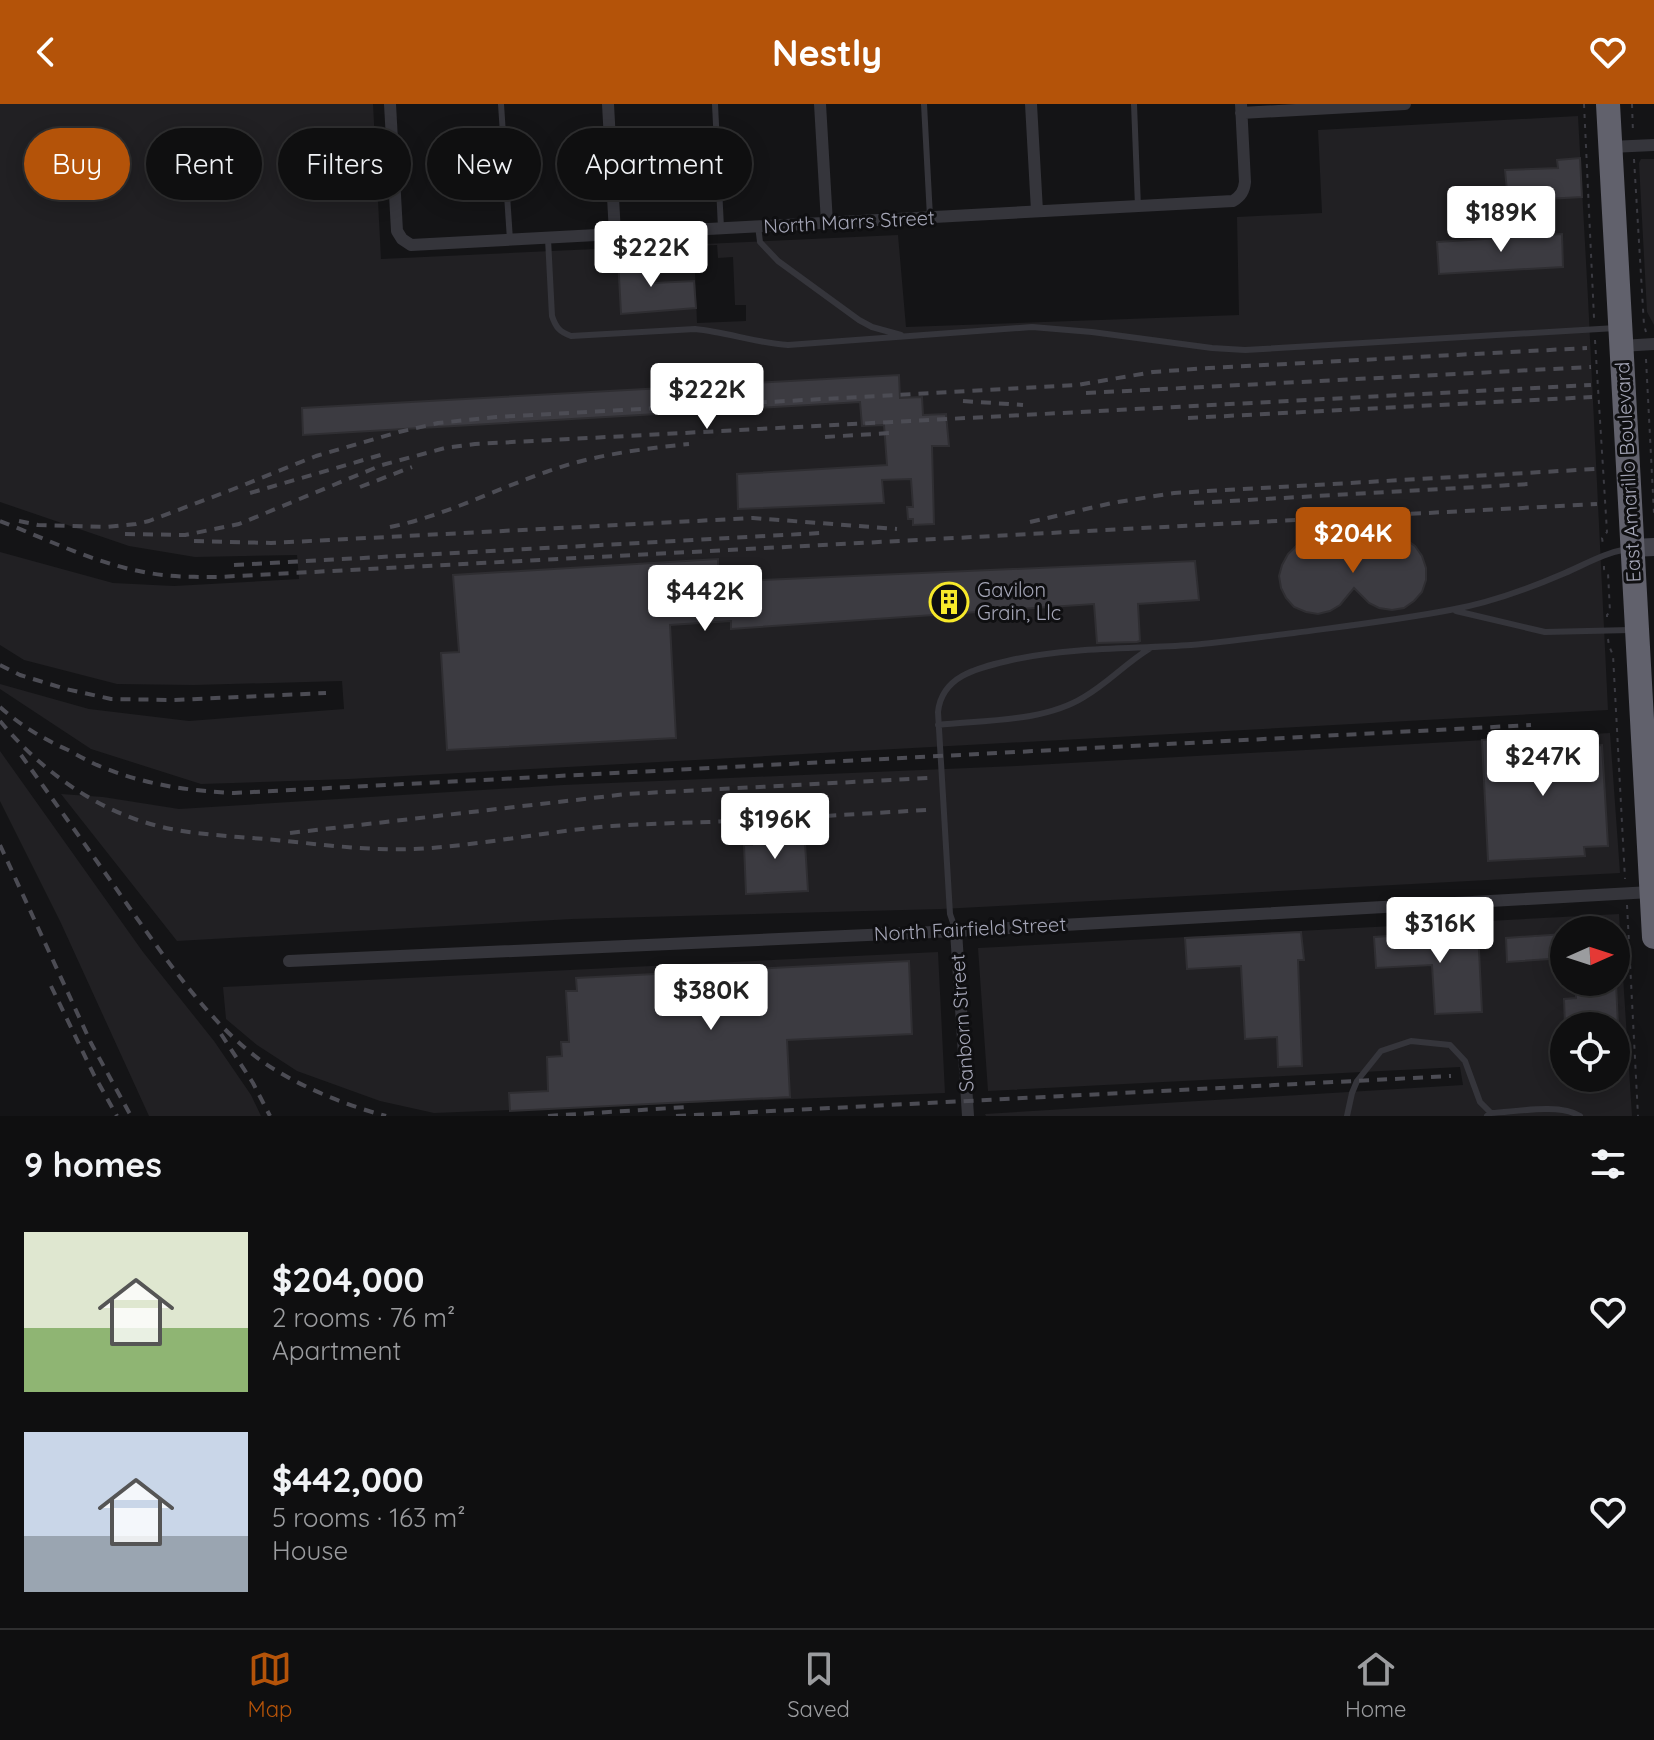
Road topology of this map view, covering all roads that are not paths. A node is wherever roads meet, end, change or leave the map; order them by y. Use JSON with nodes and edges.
{"nodes":[{"id":1,"x":390,"y":104,"type":"edge"},
{"id":2,"x":501,"y":104,"type":"edge"},
{"id":3,"x":608,"y":104,"type":"edge"},
{"id":4,"x":715,"y":104,"type":"edge"},
{"id":5,"x":820,"y":104,"type":"edge"},
{"id":6,"x":924,"y":104,"type":"edge"},
{"id":7,"x":1031,"y":104,"type":"edge"},
{"id":8,"x":1134,"y":104,"type":"edge"},
{"id":9,"x":1405,"y":104,"type":"edge"},
{"id":10,"x":1608,"y":104,"type":"edge"},
{"id":11,"x":1241,"y":108,"type":"edge"},
{"id":12,"x":1654,"y":145,"type":"edge"},
{"id":13,"x":1610,"y":147,"type":"junction"},
{"id":14,"x":1138,"y":207,"type":"junction"},
{"id":15,"x":1037,"y":211,"type":"junction"},
{"id":16,"x":930,"y":217,"type":"junction"},
{"id":17,"x":827,"y":223,"type":"junction"},
{"id":18,"x":758,"y":226,"type":"junction"},
{"id":19,"x":721,"y":228,"type":"junction"},
{"id":20,"x":615,"y":234,"type":"junction"},
{"id":21,"x":548,"y":238,"type":"junction"},
{"id":22,"x":510,"y":241,"type":"junction"},
{"id":23,"x":908,"y":337,"type":"junction"},
{"id":24,"x":1620,"y":337,"type":"junction"},
{"id":25,"x":1649,"y":344,"type":"edge"},
{"id":26,"x":1643,"y":548,"type":"edge"},
{"id":27,"x":1452,"y":610,"type":"junction"},
{"id":28,"x":1637,"y":630,"type":"junction"},
{"id":29,"x":1153,"y":647,"type":"junction"},
{"id":30,"x":938,"y":725,"type":"junction"},
{"id":31,"x":1649,"y":749,"type":"edge"},
{"id":32,"x":1651,"y":892,"type":"junction"},
{"id":33,"x":956,"y":931,"type":"junction"},
{"id":34,"x":1654,"y":937,"type":"edge"},
{"id":35,"x":289,"y":961,"type":"dead end"},
{"id":36,"x":1489,"y":1115,"type":"edge"},
{"id":37,"x":968,"y":1116,"type":"edge"},
{"id":38,"x":1347,"y":1116,"type":"edge"},
{"id":39,"x":1580,"y":1116,"type":"edge"}],
"edges":[{"from":1,"to":22,"type":"street","name":"North Marrs Street"},
{"from":2,"to":22,"type":"lane"},
{"from":3,"to":20,"type":"street"},
{"from":4,"to":19,"type":"lane"},
{"from":5,"to":17,"type":"street"},
{"from":6,"to":16,"type":"lane"},
{"from":7,"to":15,"type":"street"},
{"from":8,"to":14,"type":"lane"},
{"from":9,"to":11,"type":"street"},
{"from":10,"to":13,"type":"highway","name":"East Amarillo Boulevard"},
{"from":11,"to":14,"type":"street","name":"North Marrs Street"},
{"from":12,"to":13,"type":"street"},
{"from":13,"to":24,"type":"highway","name":"East Amarillo Boulevard"},
{"from":14,"to":15,"type":"street","name":"North Marrs Street"},
{"from":15,"to":16,"type":"street","name":"North Marrs Street"},
{"from":16,"to":17,"type":"street","name":"North Marrs Street"},
{"from":17,"to":18,"type":"street","name":"North Marrs Street"},
{"from":18,"to":19,"type":"street","name":"North Marrs Street"},
{"from":18,"to":23,"type":"lane"},
{"from":19,"to":20,"type":"street","name":"North Marrs Street"},
{"from":20,"to":21,"type":"street","name":"North Marrs Street"},
{"from":21,"to":22,"type":"street","name":"North Marrs Street"},
{"from":21,"to":23,"type":"lane"},
{"from":23,"to":24,"type":"lane"},
{"from":24,"to":25,"type":"street"},
{"from":24,"to":26,"type":"highway","name":"East Amarillo Boulevard"},
{"from":26,"to":27,"type":"lane"},
{"from":26,"to":28,"type":"highway","name":"East Amarillo Boulevard"},
{"from":27,"to":28,"type":"lane"},
{"from":27,"to":29,"type":"lane"},
{"from":28,"to":31,"type":"highway","name":"East Amarillo Boulevard"},
{"from":29,"to":30,"type":"lane"},
{"from":29,"to":30,"type":"lane"},
{"from":30,"to":33,"type":"lane"},
{"from":31,"to":32,"type":"highway","name":"East Amarillo Boulevard"},
{"from":32,"to":33,"type":"street","name":"North Fairfield Street"},
{"from":32,"to":34,"type":"highway","name":"East Amarillo Boulevard"},
{"from":33,"to":35,"type":"street","name":"North Fairfield Street"},
{"from":33,"to":37,"type":"street","name":"Sanborn Street"},
{"from":36,"to":38,"type":"lane"},
{"from":36,"to":39,"type":"lane"}]}
